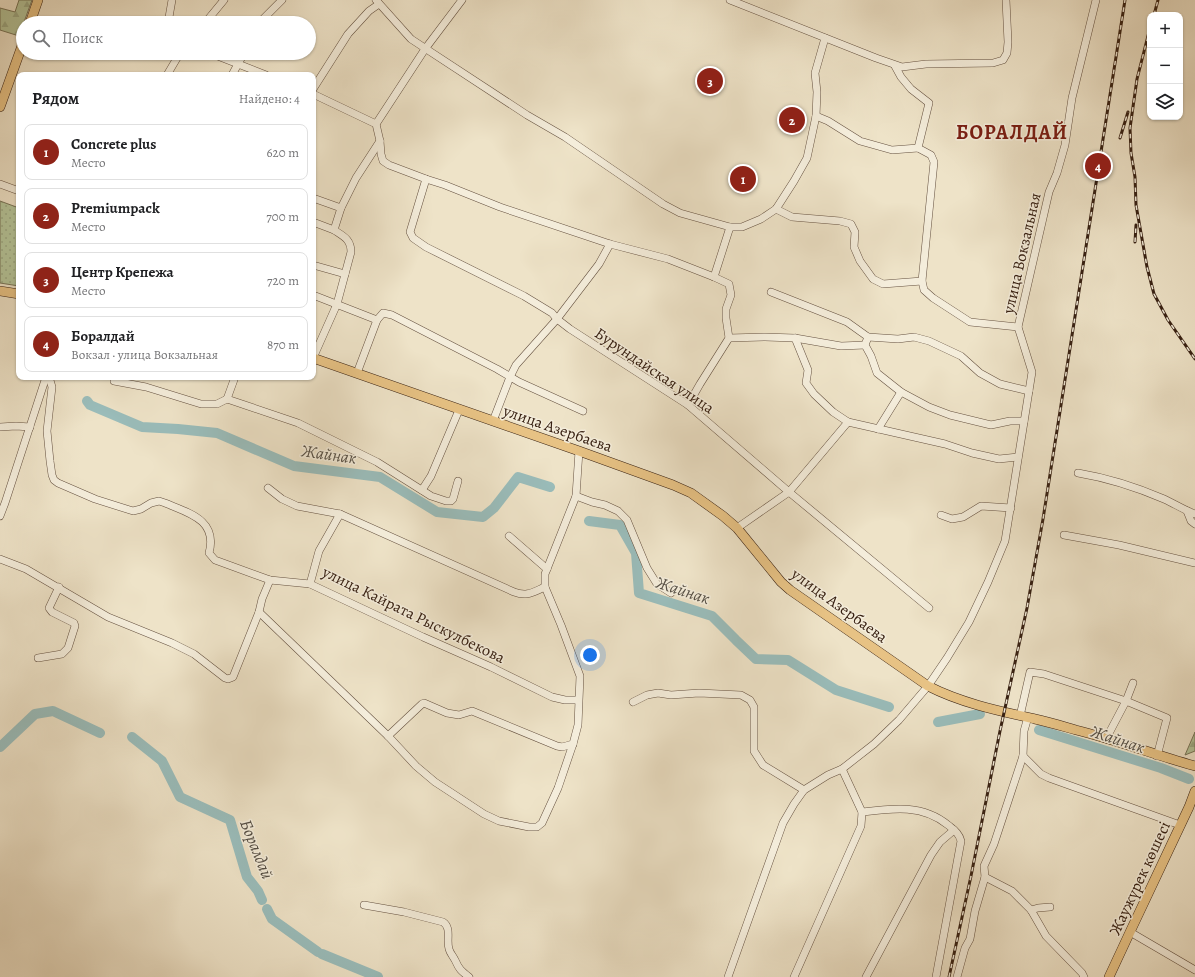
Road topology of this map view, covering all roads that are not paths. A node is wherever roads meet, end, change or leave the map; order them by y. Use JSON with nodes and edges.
{"nodes":[{"id":1,"x":38,"y":0,"type":"edge"},
{"id":2,"x":172,"y":0,"type":"edge"},
{"id":3,"x":224,"y":0,"type":"edge"},
{"id":4,"x":282,"y":0,"type":"edge"},
{"id":5,"x":462,"y":0,"type":"edge"},
{"id":6,"x":730,"y":0,"type":"edge"},
{"id":7,"x":1006,"y":0,"type":"edge"},
{"id":8,"x":1096,"y":0,"type":"edge"},
{"id":9,"x":378,"y":2,"type":"edge"},
{"id":10,"x":32,"y":16,"type":"edge"},
{"id":11,"x":169,"y":16,"type":"edge"},
{"id":12,"x":211,"y":16,"type":"edge"},
{"id":13,"x":266,"y":16,"type":"edge"},
{"id":14,"x":825,"y":38,"type":"junction"},
{"id":15,"x":424,"y":49,"type":"junction"},
{"id":16,"x":17,"y":60,"type":"edge"},
{"id":17,"x":176,"y":60,"type":"edge"},
{"id":18,"x":228,"y":60,"type":"edge"},
{"id":19,"x":240,"y":60,"type":"edge"},
{"id":20,"x":238,"y":64,"type":"junction"},
{"id":21,"x":896,"y":66,"type":"junction"},
{"id":22,"x":169,"y":72,"type":"edge"},
{"id":23,"x":234,"y":72,"type":"edge"},
{"id":24,"x":258,"y":72,"type":"edge"},
{"id":25,"x":316,"y":84,"type":"edge"},
{"id":26,"x":316,"y":95,"type":"edge"},
{"id":27,"x":0,"y":107,"type":"edge"},
{"id":28,"x":816,"y":116,"type":"junction"},
{"id":29,"x":376,"y":124,"type":"junction"},
{"id":30,"x":380,"y":141,"type":"junction"},
{"id":31,"x":918,"y":148,"type":"junction"},
{"id":32,"x":426,"y":179,"type":"junction"},
{"id":33,"x":0,"y":184,"type":"edge"},
{"id":34,"x":16,"y":190,"type":"edge"},
{"id":35,"x":316,"y":199,"type":"edge"},
{"id":36,"x":341,"y":208,"type":"junction"},
{"id":37,"x":776,"y":209,"type":"junction"},
{"id":38,"x":316,"y":223,"type":"edge"},
{"id":39,"x":730,"y":227,"type":"junction"},
{"id":40,"x":334,"y":230,"type":"junction"},
{"id":41,"x":610,"y":244,"type":"junction"},
{"id":42,"x":316,"y":265,"type":"edge"},
{"id":43,"x":345,"y":274,"type":"junction"},
{"id":44,"x":714,"y":277,"type":"junction"},
{"id":45,"x":922,"y":281,"type":"junction"},
{"id":46,"x":0,"y":292,"type":"edge"},
{"id":47,"x":771,"y":292,"type":"dead end"},
{"id":48,"x":16,"y":294,"type":"edge"},
{"id":49,"x":316,"y":296,"type":"edge"},
{"id":50,"x":336,"y":304,"type":"junction"},
{"id":51,"x":557,"y":319,"type":"junction"},
{"id":52,"x":377,"y":320,"type":"junction"},
{"id":53,"x":1018,"y":328,"type":"junction"},
{"id":54,"x":868,"y":337,"type":"junction"},
{"id":55,"x":729,"y":338,"type":"junction"},
{"id":56,"x":795,"y":338,"type":"junction"},
{"id":57,"x":865,"y":345,"type":"junction"},
{"id":58,"x":316,"y":351,"type":"edge"},
{"id":59,"x":316,"y":359,"type":"edge"},
{"id":60,"x":357,"y":373,"type":"junction"},
{"id":61,"x":510,"y":377,"type":"junction"},
{"id":62,"x":45,"y":380,"type":"edge"},
{"id":63,"x":50,"y":380,"type":"edge"},
{"id":64,"x":234,"y":380,"type":"edge"},
{"id":65,"x":114,"y":381,"type":"dead end"},
{"id":66,"x":1029,"y":391,"type":"junction"},
{"id":67,"x":901,"y":392,"type":"junction"},
{"id":68,"x":227,"y":399,"type":"junction"},
{"id":69,"x":688,"y":405,"type":"junction"},
{"id":70,"x":459,"y":410,"type":"junction"},
{"id":71,"x":583,"y":411,"type":"dead end"},
{"id":72,"x":1024,"y":420,"type":"junction"},
{"id":73,"x":493,"y":421,"type":"junction"},
{"id":74,"x":848,"y":422,"type":"junction"},
{"id":75,"x":0,"y":427,"type":"edge"},
{"id":76,"x":30,"y":427,"type":"junction"},
{"id":77,"x":878,"y":429,"type":"junction"},
{"id":78,"x":579,"y":451,"type":"junction"},
{"id":79,"x":1018,"y":456,"type":"junction"},
{"id":80,"x":1078,"y":472,"type":"dead end"},
{"id":81,"x":458,"y":481,"type":"dead end"},
{"id":82,"x":268,"y":488,"type":"dead end"},
{"id":83,"x":422,"y":490,"type":"junction"},
{"id":84,"x":789,"y":492,"type":"junction"},
{"id":85,"x":576,"y":496,"type":"junction"},
{"id":86,"x":1011,"y":508,"type":"junction"},
{"id":87,"x":1187,"y":511,"type":"junction"},
{"id":88,"x":340,"y":514,"type":"junction"},
{"id":89,"x":1195,"y":514,"type":"edge"},
{"id":90,"x":0,"y":516,"type":"edge"},
{"id":91,"x":941,"y":516,"type":"dead end"},
{"id":92,"x":1195,"y":524,"type":"edge"},
{"id":93,"x":737,"y":528,"type":"junction"},
{"id":94,"x":1064,"y":535,"type":"dead end"},
{"id":95,"x":509,"y":536,"type":"dead end"},
{"id":96,"x":0,"y":559,"type":"edge"},
{"id":97,"x":1195,"y":562,"type":"edge"},
{"id":98,"x":547,"y":569,"type":"junction"},
{"id":99,"x":270,"y":580,"type":"junction"},
{"id":100,"x":310,"y":584,"type":"junction"},
{"id":101,"x":56,"y":586,"type":"junction"},
{"id":102,"x":544,"y":587,"type":"junction"},
{"id":103,"x":671,"y":594,"type":"dead end"},
{"id":104,"x":928,"y":608,"type":"dead end"},
{"id":105,"x":259,"y":612,"type":"junction"},
{"id":106,"x":38,"y":658,"type":"dead end"},
{"id":107,"x":1133,"y":683,"type":"dead end"},
{"id":108,"x":928,"y":686,"type":"junction"},
{"id":109,"x":578,"y":700,"type":"junction"},
{"id":110,"x":1126,"y":701,"type":"junction"},
{"id":111,"x":634,"y":702,"type":"dead end"},
{"id":112,"x":1024,"y":717,"type":"junction"},
{"id":113,"x":388,"y":736,"type":"junction"},
{"id":114,"x":1106,"y":739,"type":"junction"},
{"id":115,"x":573,"y":744,"type":"junction"},
{"id":116,"x":1023,"y":756,"type":"junction"},
{"id":117,"x":1157,"y":756,"type":"junction"},
{"id":118,"x":1195,"y":766,"type":"edge"},
{"id":119,"x":842,"y":768,"type":"junction"},
{"id":120,"x":804,"y":790,"type":"junction"},
{"id":121,"x":1195,"y":791,"type":"edge"},
{"id":122,"x":862,"y":812,"type":"junction"},
{"id":123,"x":1180,"y":825,"type":"junction"},
{"id":124,"x":954,"y":830,"type":"junction"},
{"id":125,"x":985,"y":877,"type":"junction"},
{"id":126,"x":364,"y":905,"type":"dead end"},
{"id":127,"x":1050,"y":907,"type":"dead end"},
{"id":128,"x":1031,"y":910,"type":"junction"},
{"id":129,"x":1130,"y":932,"type":"junction"},
{"id":130,"x":1195,"y":970,"type":"edge"},
{"id":131,"x":469,"y":977,"type":"edge"},
{"id":132,"x":728,"y":977,"type":"edge"},
{"id":133,"x":794,"y":977,"type":"edge"},
{"id":134,"x":866,"y":977,"type":"edge"},
{"id":135,"x":936,"y":977,"type":"edge"},
{"id":136,"x":957,"y":977,"type":"edge"},
{"id":137,"x":1084,"y":977,"type":"edge"},
{"id":138,"x":1110,"y":977,"type":"edge"}],
"edges":[{"from":1,"to":10,"type":"main road"},
{"from":2,"to":11,"type":"street"},
{"from":3,"to":12,"type":"street"},
{"from":4,"to":13,"type":"street"},
{"from":5,"to":15,"type":"street"},
{"from":6,"to":14,"type":"street"},
{"from":7,"to":21,"type":"street"},
{"from":8,"to":53,"type":"street","name":"улица Вокзальная"},
{"from":9,"to":15,"type":"street"},
{"from":9,"to":25,"type":"street"},
{"from":14,"to":21,"type":"street"},
{"from":14,"to":28,"type":"street"},
{"from":15,"to":29,"type":"street"},
{"from":15,"to":39,"type":"street"},
{"from":16,"to":27,"type":"main road"},
{"from":17,"to":22,"type":"street"},
{"from":18,"to":20,"type":"street"},
{"from":19,"to":20,"type":"street"},
{"from":20,"to":23,"type":"street"},
{"from":20,"to":24,"type":"street"},
{"from":21,"to":31,"type":"street"},
{"from":26,"to":29,"type":"street"},
{"from":28,"to":31,"type":"street"},
{"from":28,"to":37,"type":"street"},
{"from":29,"to":30,"type":"street"},
{"from":30,"to":32,"type":"street"},
{"from":30,"to":36,"type":"street"},
{"from":31,"to":45,"type":"street"},
{"from":32,"to":41,"type":"street"},
{"from":32,"to":51,"type":"street","name":"Бурундайская улица"},
{"from":33,"to":34,"type":"street"},
{"from":35,"to":36,"type":"street"},
{"from":36,"to":40,"type":"street"},
{"from":37,"to":39,"type":"street"},
{"from":37,"to":45,"type":"street"},
{"from":38,"to":40,"type":"street"},
{"from":39,"to":44,"type":"street"},
{"from":40,"to":43,"type":"street"},
{"from":41,"to":44,"type":"street"},
{"from":41,"to":51,"type":"street"},
{"from":42,"to":43,"type":"street"},
{"from":43,"to":50,"type":"street"},
{"from":44,"to":55,"type":"street"},
{"from":45,"to":53,"type":"street"},
{"from":46,"to":48,"type":"main road"},
{"from":47,"to":54,"type":"street"},
{"from":49,"to":50,"type":"street"},
{"from":50,"to":52,"type":"street"},
{"from":50,"to":58,"type":"street"},
{"from":51,"to":61,"type":"street"},
{"from":51,"to":69,"type":"street","name":"Бурундайская улица"},
{"from":52,"to":60,"type":"street"},
{"from":52,"to":61,"type":"street"},
{"from":53,"to":66,"type":"street","name":"улица Вокзальная"},
{"from":54,"to":57,"type":"street"},
{"from":54,"to":66,"type":"street"},
{"from":55,"to":56,"type":"street"},
{"from":55,"to":69,"type":"street"},
{"from":56,"to":57,"type":"street"},
{"from":56,"to":74,"type":"street"},
{"from":57,"to":67,"type":"street"},
{"from":59,"to":60,"type":"main road","name":"улица Азербаева"},
{"from":60,"to":70,"type":"main road","name":"улица Азербаева"},
{"from":61,"to":71,"type":"street"},
{"from":61,"to":73,"type":"street"},
{"from":62,"to":76,"type":"street"},
{"from":63,"to":99,"type":"street"},
{"from":64,"to":68,"type":"street"},
{"from":65,"to":68,"type":"street"},
{"from":66,"to":72,"type":"street","name":"улица Вокзальная"},
{"from":67,"to":72,"type":"street"},
{"from":67,"to":77,"type":"street"},
{"from":68,"to":83,"type":"street"},
{"from":69,"to":84,"type":"street","name":"Бурундайская улица"},
{"from":70,"to":73,"type":"main road","name":"улица Азербаева"},
{"from":70,"to":83,"type":"street"},
{"from":72,"to":79,"type":"street","name":"улица Вокзальная"},
{"from":73,"to":78,"type":"main road","name":"улица Азербаева"},
{"from":74,"to":77,"type":"street"},
{"from":74,"to":84,"type":"street"},
{"from":75,"to":76,"type":"street"},
{"from":76,"to":90,"type":"street"},
{"from":77,"to":79,"type":"street"},
{"from":78,"to":85,"type":"street"},
{"from":78,"to":93,"type":"main road","name":"улица Азербаева"},
{"from":79,"to":86,"type":"street","name":"улица Вокзальная"},
{"from":80,"to":87,"type":"street"},
{"from":81,"to":83,"type":"street"},
{"from":82,"to":88,"type":"street"},
{"from":84,"to":93,"type":"street"},
{"from":84,"to":104,"type":"street","name":"Бурундайская улица"},
{"from":85,"to":98,"type":"street"},
{"from":85,"to":103,"type":"street"},
{"from":86,"to":91,"type":"street"},
{"from":86,"to":108,"type":"street","name":"улица Вокзальная"},
{"from":87,"to":89,"type":"street"},
{"from":87,"to":92,"type":"street"},
{"from":88,"to":100,"type":"street","name":"улица Кайрата Рыскулбекова"},
{"from":88,"to":102,"type":"street"},
{"from":93,"to":108,"type":"main road","name":"улица Азербаева"},
{"from":94,"to":97,"type":"street"},
{"from":95,"to":98,"type":"street"},
{"from":96,"to":101,"type":"street"},
{"from":98,"to":102,"type":"street"},
{"from":99,"to":100,"type":"street"},
{"from":99,"to":105,"type":"street"},
{"from":100,"to":109,"type":"street","name":"улица Кайрата Рыскулбекова"},
{"from":101,"to":105,"type":"street"},
{"from":101,"to":106,"type":"street"},
{"from":102,"to":109,"type":"street"},
{"from":105,"to":113,"type":"street"},
{"from":107,"to":110,"type":"street"},
{"from":108,"to":112,"type":"main road","name":"улица Азербаева"},
{"from":108,"to":119,"type":"street","name":"улица Вокзальная"},
{"from":109,"to":115,"type":"street"},
{"from":110,"to":112,"type":"street"},
{"from":110,"to":114,"type":"street"},
{"from":110,"to":117,"type":"street"},
{"from":111,"to":120,"type":"street"},
{"from":112,"to":114,"type":"main road","name":"улица Азербаева"},
{"from":112,"to":116,"type":"street"},
{"from":113,"to":115,"type":"street"},
{"from":113,"to":115,"type":"street"},
{"from":114,"to":117,"type":"main road","name":"улица Азербаева"},
{"from":116,"to":123,"type":"street"},
{"from":116,"to":125,"type":"street"},
{"from":117,"to":118,"type":"main road","name":"улица Азербаева"},
{"from":119,"to":120,"type":"street","name":"улица Вокзальная"},
{"from":119,"to":122,"type":"street"},
{"from":120,"to":132,"type":"street"},
{"from":121,"to":123,"type":"main road","name":"Жаужүрек көшесі"},
{"from":122,"to":124,"type":"street"},
{"from":122,"to":133,"type":"street"},
{"from":123,"to":129,"type":"main road","name":"Жаужүрек көшесі"},
{"from":124,"to":134,"type":"street"},
{"from":124,"to":135,"type":"street"},
{"from":125,"to":128,"type":"street"},
{"from":125,"to":136,"type":"street"},
{"from":126,"to":131,"type":"street"},
{"from":127,"to":128,"type":"street"},
{"from":128,"to":137,"type":"street"},
{"from":129,"to":130,"type":"street"},
{"from":129,"to":138,"type":"main road","name":"Жаужүрек көшесі"}]}
